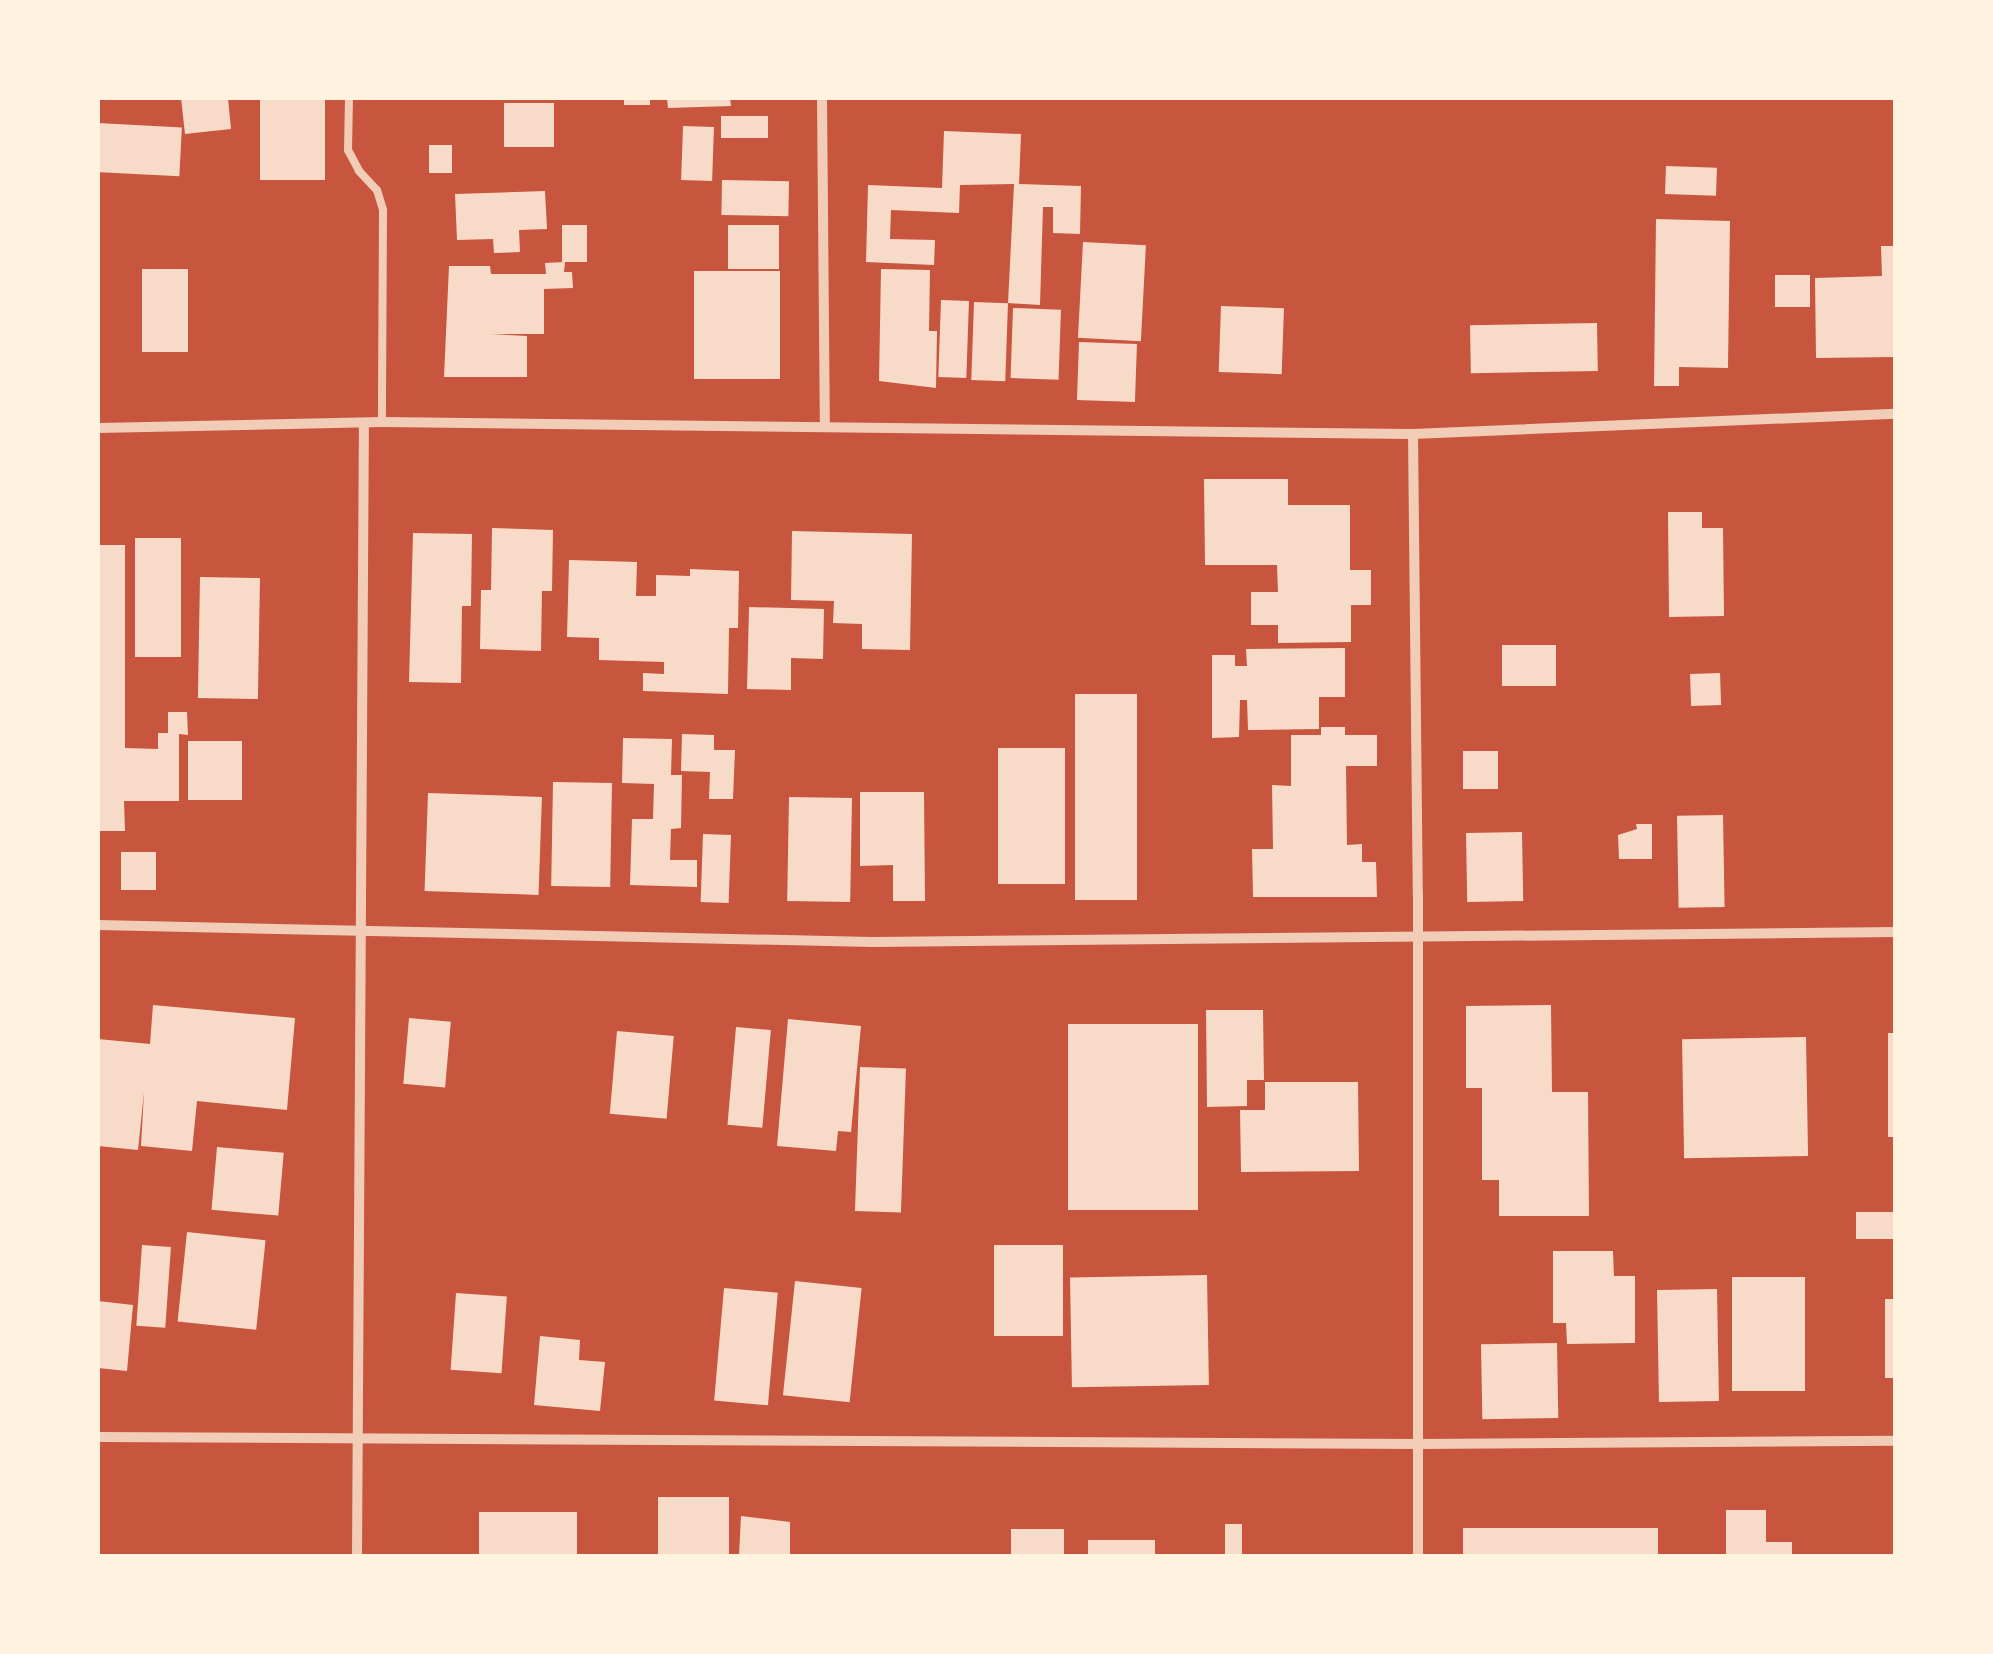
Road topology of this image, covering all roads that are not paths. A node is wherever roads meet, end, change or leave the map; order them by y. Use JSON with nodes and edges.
{"nodes":[{"id":1,"x":349,"y":98,"type":"edge"},
{"id":2,"x":822,"y":98,"type":"edge"},
{"id":3,"x":1896,"y":414,"type":"edge"},
{"id":4,"x":382,"y":422,"type":"junction"},
{"id":5,"x":364,"y":423,"type":"junction"},
{"id":6,"x":825,"y":427,"type":"junction"},
{"id":7,"x":98,"y":428,"type":"edge"},
{"id":8,"x":1413,"y":434,"type":"junction"},
{"id":9,"x":98,"y":925,"type":"edge"},
{"id":10,"x":359,"y":927,"type":"junction"},
{"id":11,"x":1896,"y":932,"type":"edge"},
{"id":12,"x":1418,"y":934,"type":"junction"},
{"id":13,"x":98,"y":1437,"type":"edge"},
{"id":14,"x":360,"y":1438,"type":"junction"},
{"id":15,"x":1896,"y":1441,"type":"edge"},
{"id":16,"x":1420,"y":1444,"type":"junction"},
{"id":17,"x":357,"y":1556,"type":"edge"},
{"id":18,"x":1418,"y":1556,"type":"edge"}],
"edges":[{"from":1,"to":4,"type":"lane"},
{"from":2,"to":6,"type":"street"},
{"from":3,"to":8,"type":"street"},
{"from":4,"to":5,"type":"street"},
{"from":4,"to":6,"type":"street"},
{"from":5,"to":7,"type":"street"},
{"from":5,"to":10,"type":"street"},
{"from":6,"to":8,"type":"street"},
{"from":8,"to":12,"type":"street"},
{"from":9,"to":10,"type":"street"},
{"from":10,"to":12,"type":"street"},
{"from":10,"to":14,"type":"street"},
{"from":11,"to":12,"type":"street"},
{"from":12,"to":16,"type":"street"},
{"from":13,"to":14,"type":"street"},
{"from":14,"to":16,"type":"street"},
{"from":14,"to":17,"type":"street"},
{"from":15,"to":16,"type":"street"},
{"from":16,"to":18,"type":"street"}]}
